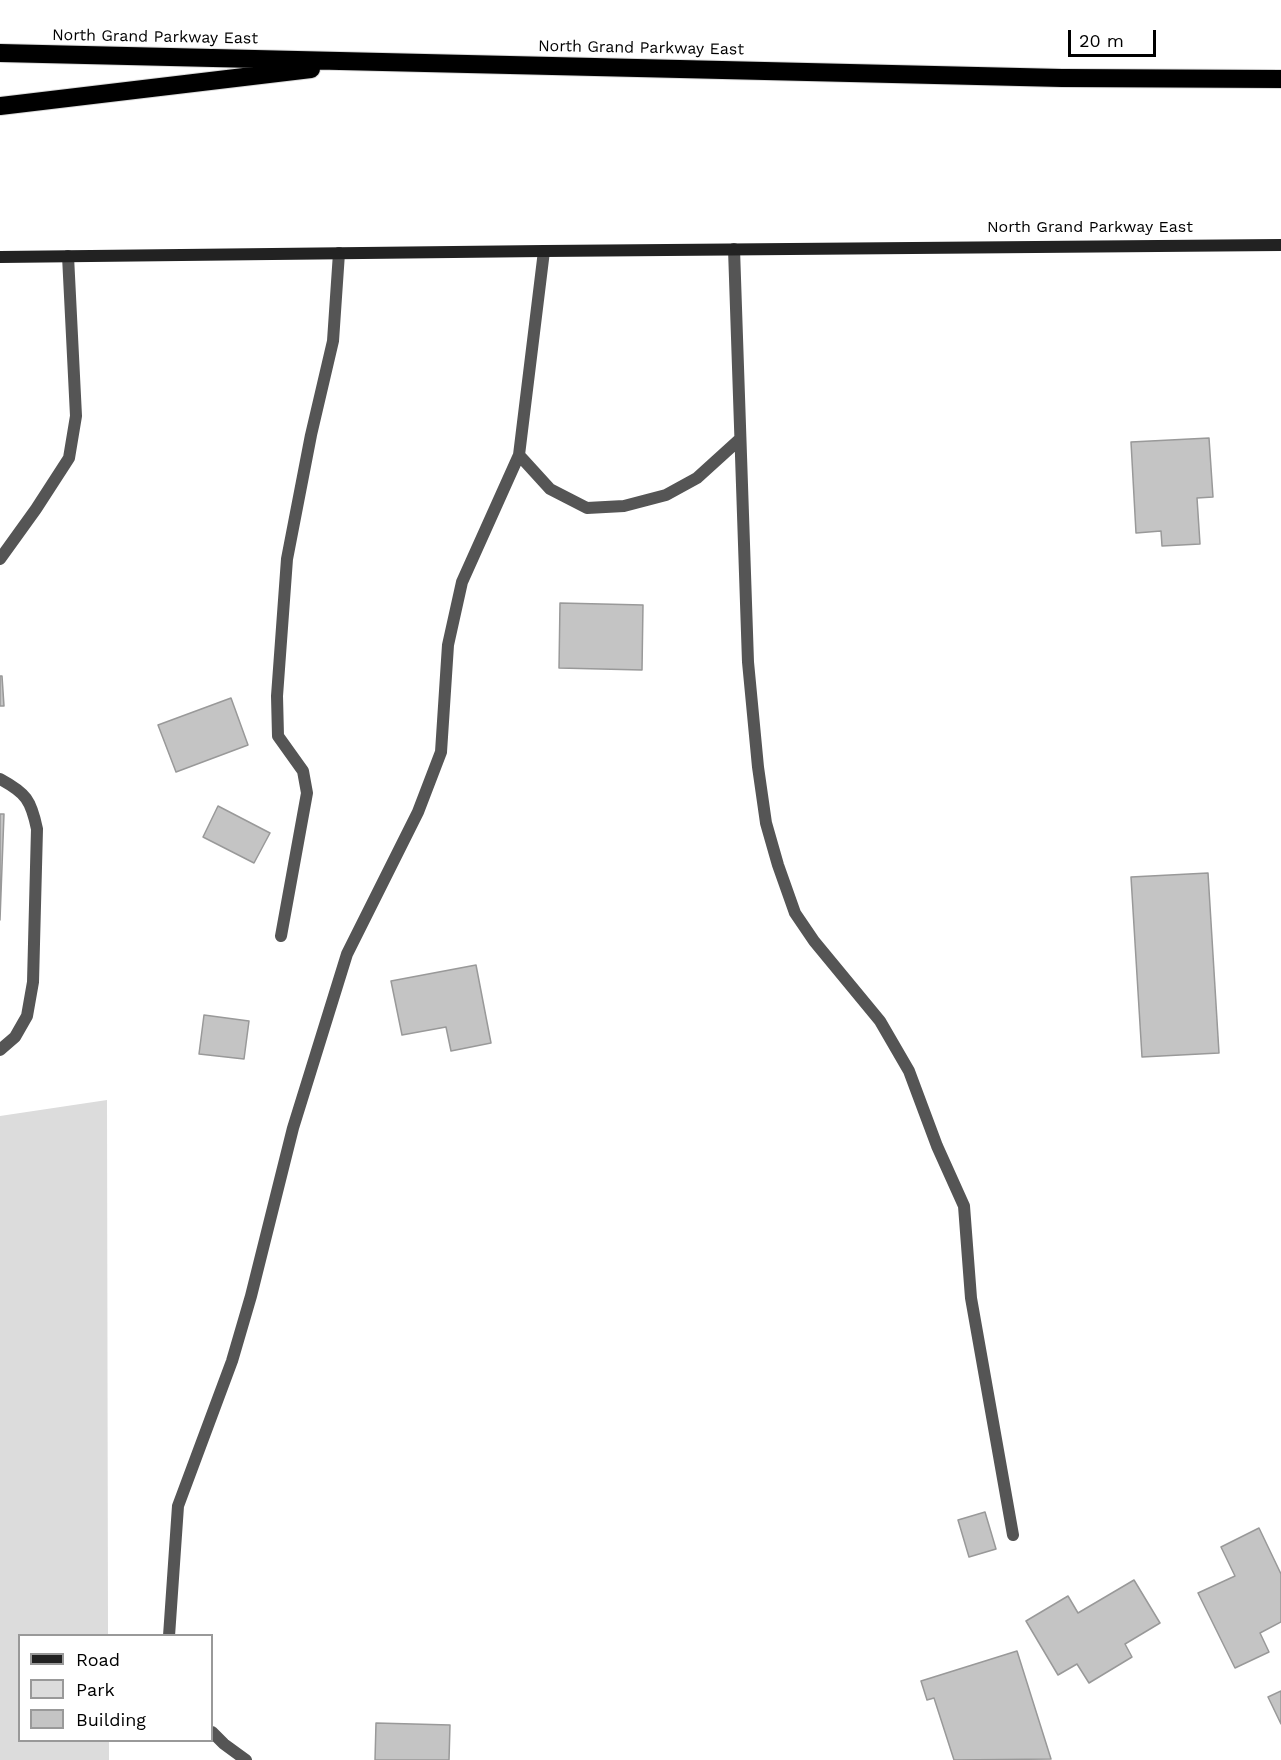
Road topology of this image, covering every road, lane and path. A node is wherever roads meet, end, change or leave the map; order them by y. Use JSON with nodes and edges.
{"nodes":[{"id":1,"x":0,"y":53,"type":"edge"},
{"id":2,"x":378,"y":61,"type":"junction"},
{"id":3,"x":1281,"y":79,"type":"edge"},
{"id":4,"x":0,"y":106,"type":"edge"},
{"id":5,"x":1281,"y":245,"type":"edge"},
{"id":6,"x":734,"y":249,"type":"junction"},
{"id":7,"x":544,"y":250,"type":"junction"},
{"id":8,"x":339,"y":253,"type":"junction"},
{"id":9,"x":68,"y":256,"type":"junction"},
{"id":10,"x":0,"y":257,"type":"edge"},
{"id":11,"x":740,"y":439,"type":"junction"},
{"id":12,"x":519,"y":455,"type":"junction"},
{"id":13,"x":0,"y":558,"type":"edge"},
{"id":14,"x":0,"y":779,"type":"edge"},
{"id":15,"x":281,"y":936,"type":"dead end"},
{"id":16,"x":0,"y":1050,"type":"edge"},
{"id":17,"x":1013,"y":1535,"type":"dead end"},
{"id":18,"x":169,"y":1634,"type":"edge"},
{"id":19,"x":213,"y":1733,"type":"edge"},
{"id":20,"x":246,"y":1760,"type":"edge"}],
"edges":[{"from":1,"to":2,"type":"highway","name":"North Grand Parkway East"},
{"from":2,"to":3,"type":"highway","name":"North Grand Parkway East"},
{"from":2,"to":4,"type":"highway"},
{"from":5,"to":6,"type":"main road","name":"North Grand Parkway East"},
{"from":6,"to":7,"type":"main road","name":"North Grand Parkway East"},
{"from":6,"to":11,"type":"lane"},
{"from":7,"to":8,"type":"main road","name":"North Grand Parkway East"},
{"from":7,"to":12,"type":"lane"},
{"from":8,"to":9,"type":"main road","name":"North Grand Parkway East"},
{"from":8,"to":15,"type":"lane"},
{"from":9,"to":10,"type":"main road","name":"North Grand Parkway East"},
{"from":9,"to":13,"type":"lane"},
{"from":11,"to":12,"type":"lane"},
{"from":11,"to":17,"type":"lane"},
{"from":12,"to":18,"type":"lane"},
{"from":14,"to":16,"type":"lane"},
{"from":19,"to":20,"type":"lane"}]}
